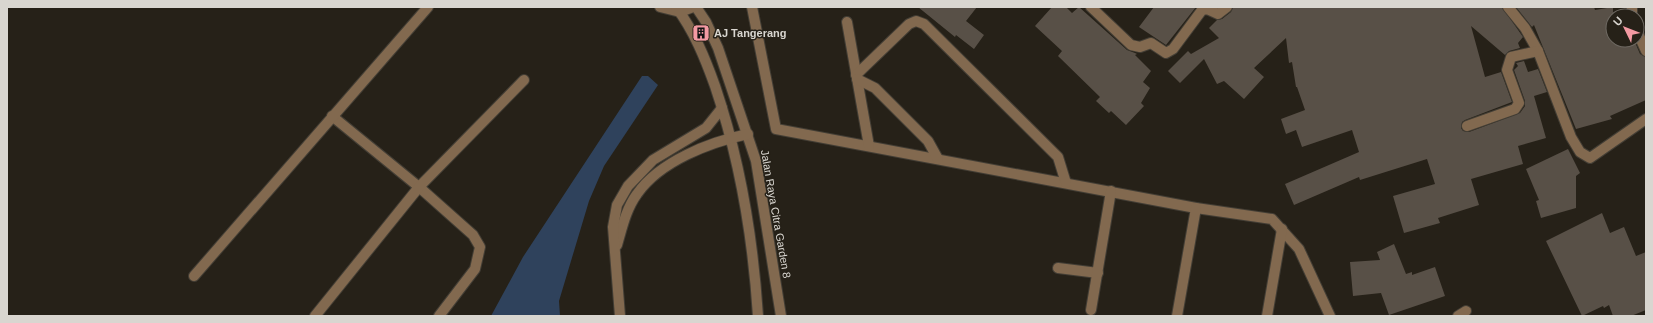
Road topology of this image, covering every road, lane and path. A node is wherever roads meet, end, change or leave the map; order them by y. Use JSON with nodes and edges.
{"nodes":[{"id":1,"x":428,"y":7,"type":"edge"},
{"id":2,"x":660,"y":7,"type":"edge"},
{"id":3,"x":695,"y":7,"type":"edge"},
{"id":4,"x":752,"y":7,"type":"edge"},
{"id":5,"x":1091,"y":7,"type":"edge"},
{"id":6,"x":1227,"y":7,"type":"edge"},
{"id":7,"x":1508,"y":7,"type":"edge"},
{"id":8,"x":678,"y":10,"type":"edge"},
{"id":9,"x":847,"y":22,"type":"dead end"},
{"id":10,"x":1538,"y":51,"type":"junction"},
{"id":11,"x":856,"y":77,"type":"junction"},
{"id":12,"x":524,"y":80,"type":"dead end"},
{"id":13,"x":722,"y":108,"type":"junction"},
{"id":14,"x":332,"y":116,"type":"junction"},
{"id":15,"x":1646,"y":119,"type":"edge"},
{"id":16,"x":1467,"y":126,"type":"dead end"},
{"id":17,"x":748,"y":134,"type":"junction"},
{"id":18,"x":732,"y":138,"type":"junction"},
{"id":19,"x":869,"y":146,"type":"junction"},
{"id":20,"x":938,"y":159,"type":"junction"},
{"id":21,"x":1066,"y":183,"type":"junction"},
{"id":22,"x":419,"y":187,"type":"junction"},
{"id":23,"x":1110,"y":191,"type":"junction"},
{"id":24,"x":1196,"y":208,"type":"junction"},
{"id":25,"x":1282,"y":229,"type":"junction"},
{"id":26,"x":616,"y":249,"type":"junction"},
{"id":27,"x":1058,"y":268,"type":"dead end"},
{"id":28,"x":1098,"y":273,"type":"junction"},
{"id":29,"x":194,"y":276,"type":"dead end"},
{"id":30,"x":1091,"y":310,"type":"dead end"},
{"id":31,"x":315,"y":316,"type":"edge"},
{"id":32,"x":439,"y":316,"type":"edge"},
{"id":33,"x":620,"y":316,"type":"edge"},
{"id":34,"x":758,"y":316,"type":"edge"},
{"id":35,"x":781,"y":316,"type":"edge"},
{"id":36,"x":1177,"y":316,"type":"edge"},
{"id":37,"x":1267,"y":316,"type":"edge"},
{"id":38,"x":1330,"y":316,"type":"edge"}],
"edges":[{"from":1,"to":14,"type":"street"},
{"from":2,"to":8,"type":"street"},
{"from":3,"to":8,"type":"street"},
{"from":3,"to":17,"type":"street","name":"Jalan Raya Citra Garden 8"},
{"from":4,"to":19,"type":"street"},
{"from":5,"to":6,"type":"street"},
{"from":7,"to":10,"type":"street"},
{"from":8,"to":13,"type":"street"},
{"from":9,"to":11,"type":"street"},
{"from":10,"to":15,"type":"street"},
{"from":10,"to":16,"type":"street"},
{"from":11,"to":19,"type":"street"},
{"from":11,"to":20,"type":"street"},
{"from":11,"to":21,"type":"street"},
{"from":12,"to":22,"type":"street"},
{"from":13,"to":18,"type":"street"},
{"from":13,"to":26,"type":"street"},
{"from":14,"to":22,"type":"street"},
{"from":14,"to":29,"type":"street"},
{"from":17,"to":18,"type":"street"},
{"from":17,"to":35,"type":"street","name":"Jalan Raya Citra Garden 8"},
{"from":18,"to":26,"type":"street"},
{"from":18,"to":34,"type":"street"},
{"from":19,"to":20,"type":"street"},
{"from":20,"to":21,"type":"street"},
{"from":21,"to":23,"type":"street"},
{"from":22,"to":31,"type":"street"},
{"from":22,"to":32,"type":"street"},
{"from":23,"to":24,"type":"street"},
{"from":23,"to":28,"type":"street"},
{"from":24,"to":25,"type":"street"},
{"from":24,"to":36,"type":"street"},
{"from":25,"to":37,"type":"street"},
{"from":25,"to":38,"type":"street"},
{"from":26,"to":33,"type":"street"},
{"from":27,"to":28,"type":"street"},
{"from":28,"to":30,"type":"street"}]}
